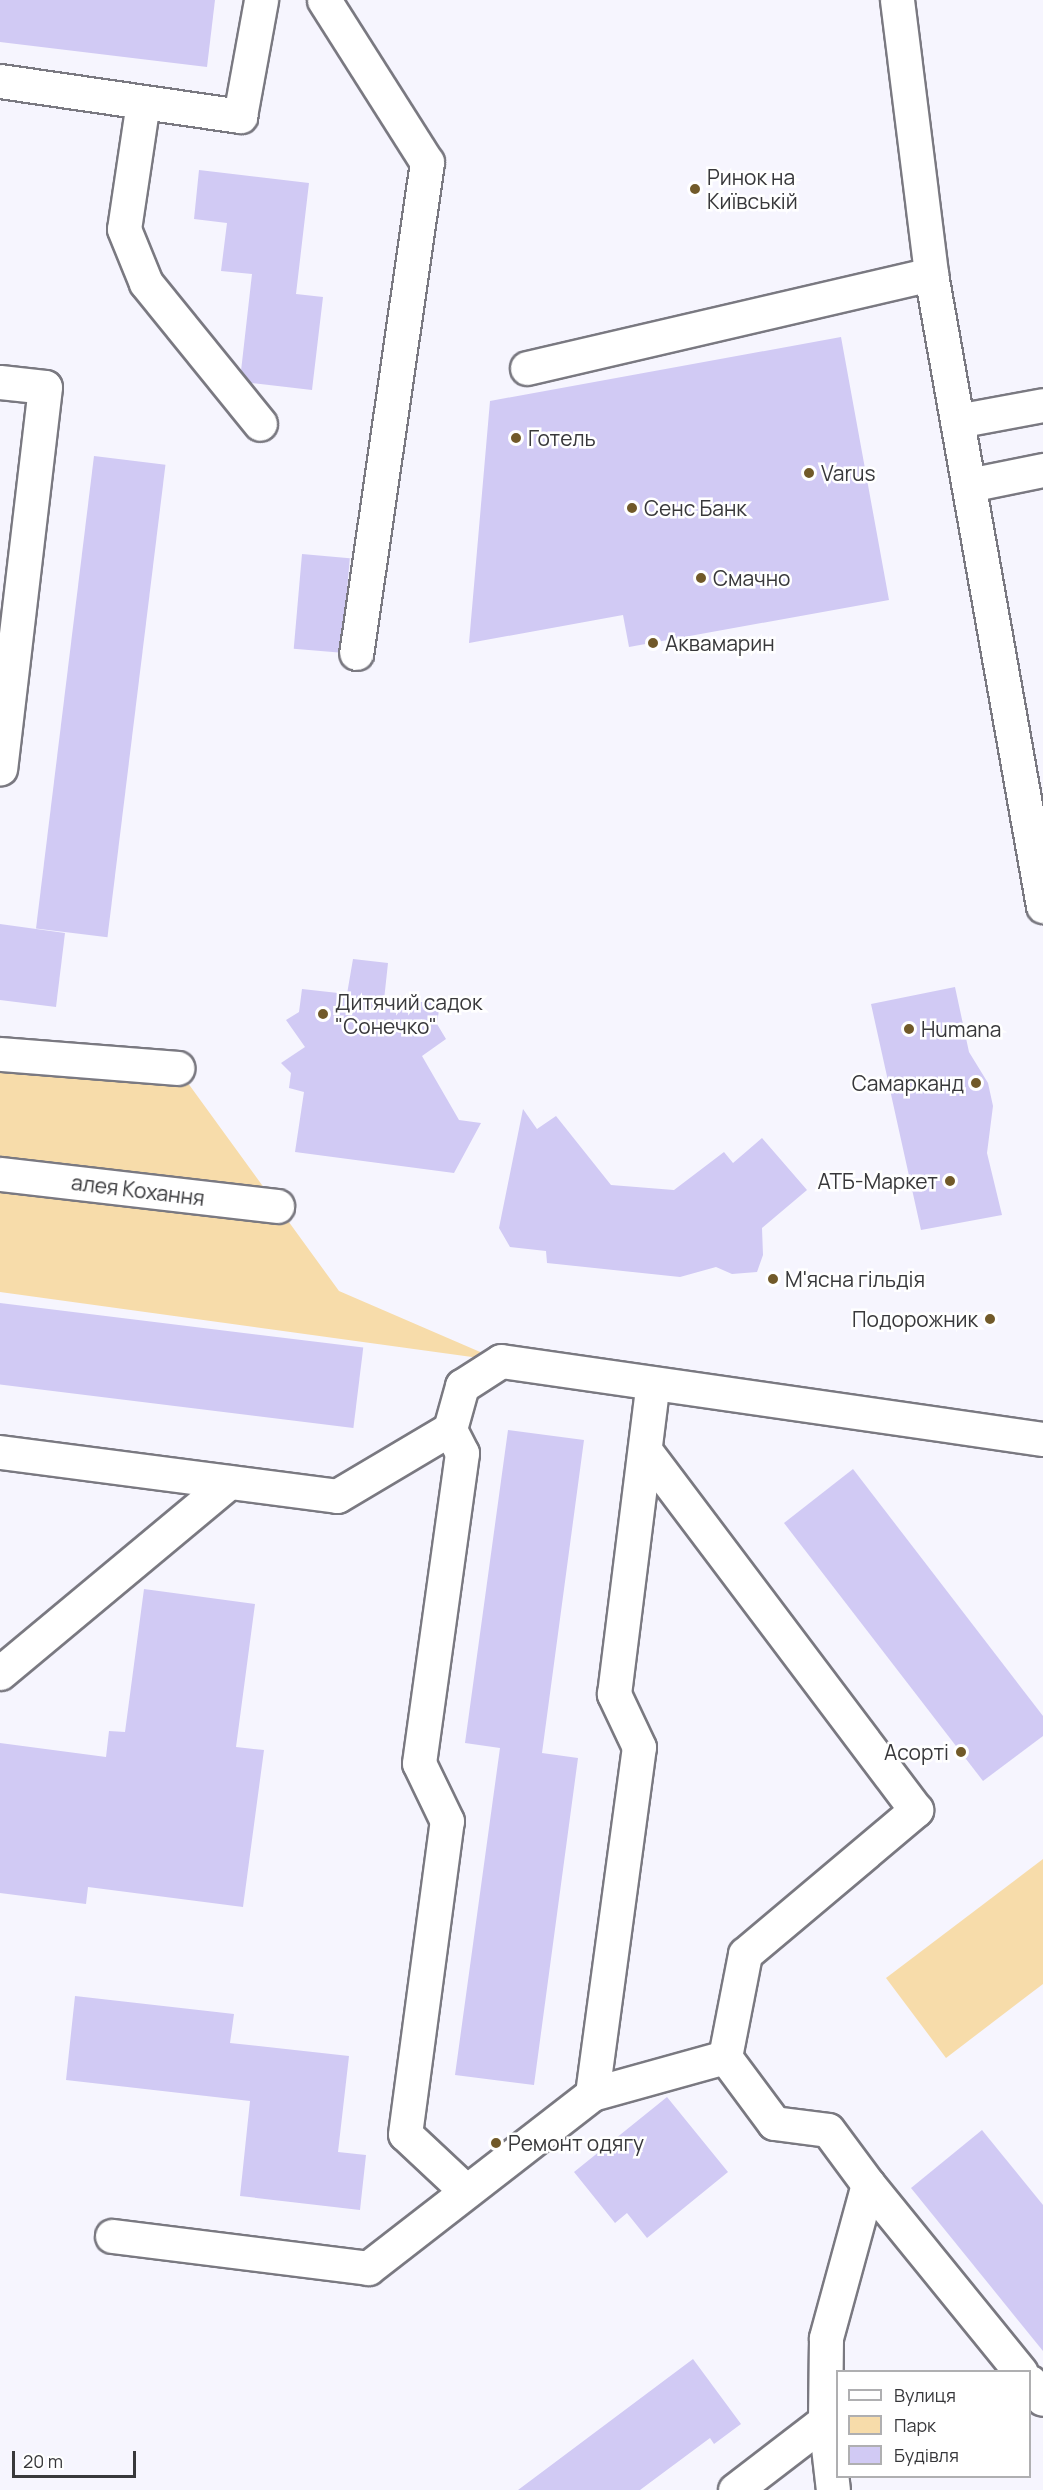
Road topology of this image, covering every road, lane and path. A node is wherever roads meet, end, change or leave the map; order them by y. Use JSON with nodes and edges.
{"nodes":[{"id":1,"x":261,"y":0,"type":"edge"},
{"id":2,"x":324,"y":0,"type":"edge"},
{"id":3,"x":897,"y":0,"type":"edge"},
{"id":4,"x":0,"y":81,"type":"edge"},
{"id":5,"x":143,"y":102,"type":"junction"},
{"id":6,"x":932,"y":274,"type":"junction"},
{"id":7,"x":527,"y":368,"type":"dead end"},
{"id":8,"x":0,"y":382,"type":"edge"},
{"id":9,"x":1043,"y":405,"type":"edge"},
{"id":10,"x":957,"y":421,"type":"junction"},
{"id":11,"x":260,"y":424,"type":"dead end"},
{"id":12,"x":1043,"y":470,"type":"edge"},
{"id":13,"x":969,"y":485,"type":"junction"},
{"id":14,"x":357,"y":653,"type":"dead end"},
{"id":15,"x":1030,"y":757,"type":"edge"},
{"id":16,"x":0,"y":768,"type":"edge"},
{"id":17,"x":1043,"y":906,"type":"edge"},
{"id":18,"x":0,"y":1054,"type":"edge"},
{"id":19,"x":177,"y":1068,"type":"dead end"},
{"id":20,"x":0,"y":1174,"type":"edge"},
{"id":21,"x":277,"y":1206,"type":"dead end"},
{"id":22,"x":653,"y":1383,"type":"junction"},
{"id":23,"x":450,"y":1429,"type":"junction"},
{"id":24,"x":1043,"y":1439,"type":"edge"},
{"id":25,"x":0,"y":1452,"type":"edge"},
{"id":26,"x":646,"y":1452,"type":"junction"},
{"id":27,"x":229,"y":1482,"type":"junction"},
{"id":28,"x":0,"y":1673,"type":"edge"},
{"id":29,"x":725,"y":2057,"type":"junction"},
{"id":30,"x":592,"y":2094,"type":"junction"},
{"id":31,"x":868,"y":2184,"type":"junction"},
{"id":32,"x":466,"y":2192,"type":"junction"},
{"id":33,"x":112,"y":2236,"type":"dead end"},
{"id":34,"x":1019,"y":2370,"type":"edge"},
{"id":35,"x":1031,"y":2384,"type":"edge"},
{"id":36,"x":1043,"y":2399,"type":"edge"},
{"id":37,"x":825,"y":2421,"type":"junction"},
{"id":38,"x":735,"y":2490,"type":"edge"},
{"id":39,"x":833,"y":2490,"type":"edge"}],
"edges":[{"from":1,"to":5,"type":"street"},
{"from":2,"to":14,"type":"street"},
{"from":3,"to":6,"type":"street"},
{"from":4,"to":5,"type":"street"},
{"from":5,"to":11,"type":"street"},
{"from":6,"to":7,"type":"street"},
{"from":6,"to":10,"type":"street"},
{"from":8,"to":16,"type":"street"},
{"from":9,"to":10,"type":"street"},
{"from":10,"to":13,"type":"street"},
{"from":12,"to":13,"type":"street"},
{"from":13,"to":15,"type":"street"},
{"from":15,"to":17,"type":"street"},
{"from":18,"to":19,"type":"street"},
{"from":20,"to":21,"type":"street","name":"алея Кохання"},
{"from":22,"to":23,"type":"street"},
{"from":22,"to":24,"type":"street"},
{"from":22,"to":26,"type":"street"},
{"from":23,"to":27,"type":"street"},
{"from":23,"to":32,"type":"street"},
{"from":25,"to":27,"type":"street"},
{"from":26,"to":29,"type":"street"},
{"from":26,"to":30,"type":"street"},
{"from":27,"to":28,"type":"street"},
{"from":29,"to":30,"type":"street"},
{"from":29,"to":31,"type":"street"},
{"from":30,"to":32,"type":"street"},
{"from":31,"to":34,"type":"street"},
{"from":31,"to":37,"type":"street"},
{"from":32,"to":33,"type":"street"},
{"from":35,"to":36,"type":"street"},
{"from":37,"to":38,"type":"street"},
{"from":37,"to":39,"type":"street"}]}
